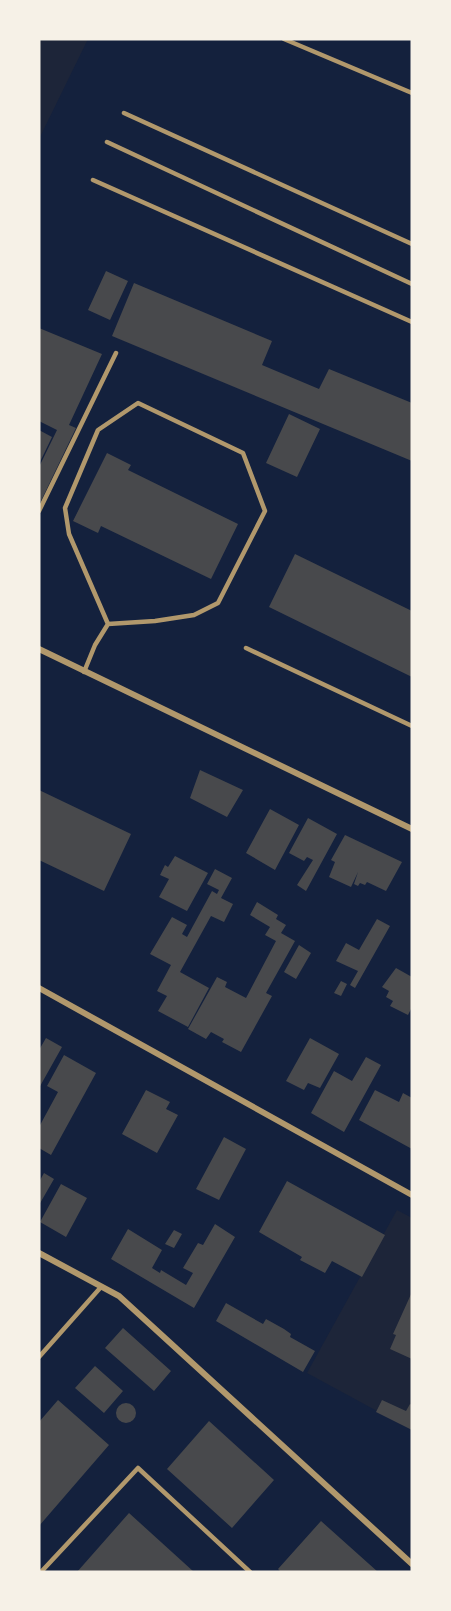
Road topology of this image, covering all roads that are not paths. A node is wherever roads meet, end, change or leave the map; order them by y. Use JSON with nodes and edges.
{"nodes":[{"id":1,"x":284,"y":39,"type":"edge"},
{"id":2,"x":412,"y":93,"type":"edge"},
{"id":3,"x":124,"y":113,"type":"dead end"},
{"id":4,"x":108,"y":142,"type":"dead end"},
{"id":5,"x":93,"y":180,"type":"dead end"},
{"id":6,"x":412,"y":244,"type":"edge"},
{"id":7,"x":412,"y":284,"type":"edge"},
{"id":8,"x":412,"y":322,"type":"edge"},
{"id":9,"x":116,"y":353,"type":"dead end"},
{"id":10,"x":39,"y":510,"type":"edge"},
{"id":11,"x":108,"y":624,"type":"junction"},
{"id":12,"x":246,"y":648,"type":"dead end"},
{"id":13,"x":39,"y":649,"type":"edge"},
{"id":14,"x":84,"y":672,"type":"junction"},
{"id":15,"x":412,"y":726,"type":"edge"},
{"id":16,"x":412,"y":830,"type":"edge"},
{"id":17,"x":39,"y":988,"type":"edge"},
{"id":18,"x":410,"y":1194,"type":"edge"},
{"id":19,"x":39,"y":1253,"type":"edge"},
{"id":20,"x":101,"y":1287,"type":"junction"},
{"id":21,"x":39,"y":1356,"type":"edge"},
{"id":22,"x":412,"y":1564,"type":"edge"},
{"id":23,"x":41,"y":1572,"type":"edge"},
{"id":24,"x":250,"y":1572,"type":"edge"}],
"edges":[{"from":1,"to":2,"type":"lane"},
{"from":3,"to":6,"type":"lane"},
{"from":4,"to":7,"type":"lane"},
{"from":5,"to":8,"type":"lane"},
{"from":9,"to":10,"type":"lane"},
{"from":11,"to":11,"type":"lane"},
{"from":11,"to":14,"type":"lane"},
{"from":12,"to":15,"type":"lane"},
{"from":13,"to":14,"type":"street"},
{"from":14,"to":16,"type":"street"},
{"from":17,"to":18,"type":"street"},
{"from":19,"to":20,"type":"street"},
{"from":20,"to":21,"type":"lane"},
{"from":20,"to":22,"type":"street"},
{"from":23,"to":24,"type":"lane"}]}
